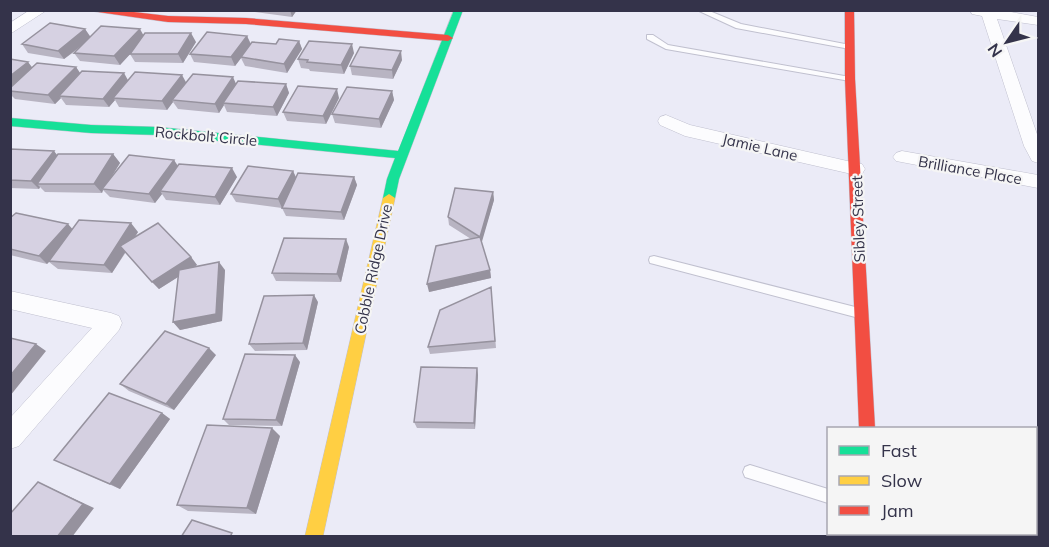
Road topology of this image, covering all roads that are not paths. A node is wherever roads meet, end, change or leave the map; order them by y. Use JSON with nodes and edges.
{"nodes":[{"id":1,"x":40,"y":10,"type":"edge"},
{"id":2,"x":88,"y":10,"type":"edge"},
{"id":3,"x":459,"y":10,"type":"edge"},
{"id":4,"x":700,"y":10,"type":"edge"},
{"id":5,"x":849,"y":10,"type":"edge"},
{"id":6,"x":983,"y":11,"type":"edge"},
{"id":7,"x":1038,"y":21,"type":"edge"},
{"id":8,"x":10,"y":30,"type":"edge"},
{"id":9,"x":650,"y":37,"type":"dead end"},
{"id":10,"x":448,"y":38,"type":"junction"},
{"id":11,"x":850,"y":47,"type":"junction"},
{"id":12,"x":850,"y":79,"type":"junction"},
{"id":13,"x":1030,"y":117,"type":"edge"},
{"id":14,"x":666,"y":121,"type":"dead end"},
{"id":15,"x":10,"y":122,"type":"edge"},
{"id":16,"x":402,"y":155,"type":"junction"},
{"id":17,"x":902,"y":157,"type":"dead end"},
{"id":18,"x":1038,"y":157,"type":"edge"},
{"id":19,"x":856,"y":169,"type":"junction"},
{"id":20,"x":1038,"y":182,"type":"edge"},
{"id":21,"x":654,"y":260,"type":"dead end"},
{"id":22,"x":10,"y":300,"type":"edge"},
{"id":23,"x":862,"y":314,"type":"junction"},
{"id":24,"x":867,"y":427,"type":"edge"},
{"id":25,"x":10,"y":437,"type":"edge"},
{"id":26,"x":750,"y":472,"type":"dead end"},
{"id":27,"x":827,"y":496,"type":"edge"},
{"id":28,"x":314,"y":537,"type":"edge"}],
"edges":[{"from":1,"to":8,"type":"street"},
{"from":2,"to":10,"type":"street"},
{"from":3,"to":10,"type":"street","name":"Cobble Ridge Drive"},
{"from":4,"to":11,"type":"lane"},
{"from":5,"to":11,"type":"street","name":"Sibley Street"},
{"from":6,"to":7,"type":"street"},
{"from":6,"to":13,"type":"street"},
{"from":9,"to":12,"type":"lane"},
{"from":10,"to":16,"type":"street","name":"Cobble Ridge Drive"},
{"from":11,"to":12,"type":"street","name":"Sibley Street"},
{"from":12,"to":19,"type":"street","name":"Sibley Street"},
{"from":13,"to":18,"type":"street"},
{"from":14,"to":19,"type":"street","name":"Jamie Lane"},
{"from":15,"to":16,"type":"street","name":"Rockbolt Circle"},
{"from":16,"to":28,"type":"street","name":"Cobble Ridge Drive"},
{"from":17,"to":20,"type":"street","name":"Brilliance Place"},
{"from":19,"to":23,"type":"street","name":"Sibley Street"},
{"from":21,"to":23,"type":"lane"},
{"from":22,"to":25,"type":"street"},
{"from":23,"to":24,"type":"street","name":"Sibley Street"},
{"from":26,"to":27,"type":"lane"}]}
